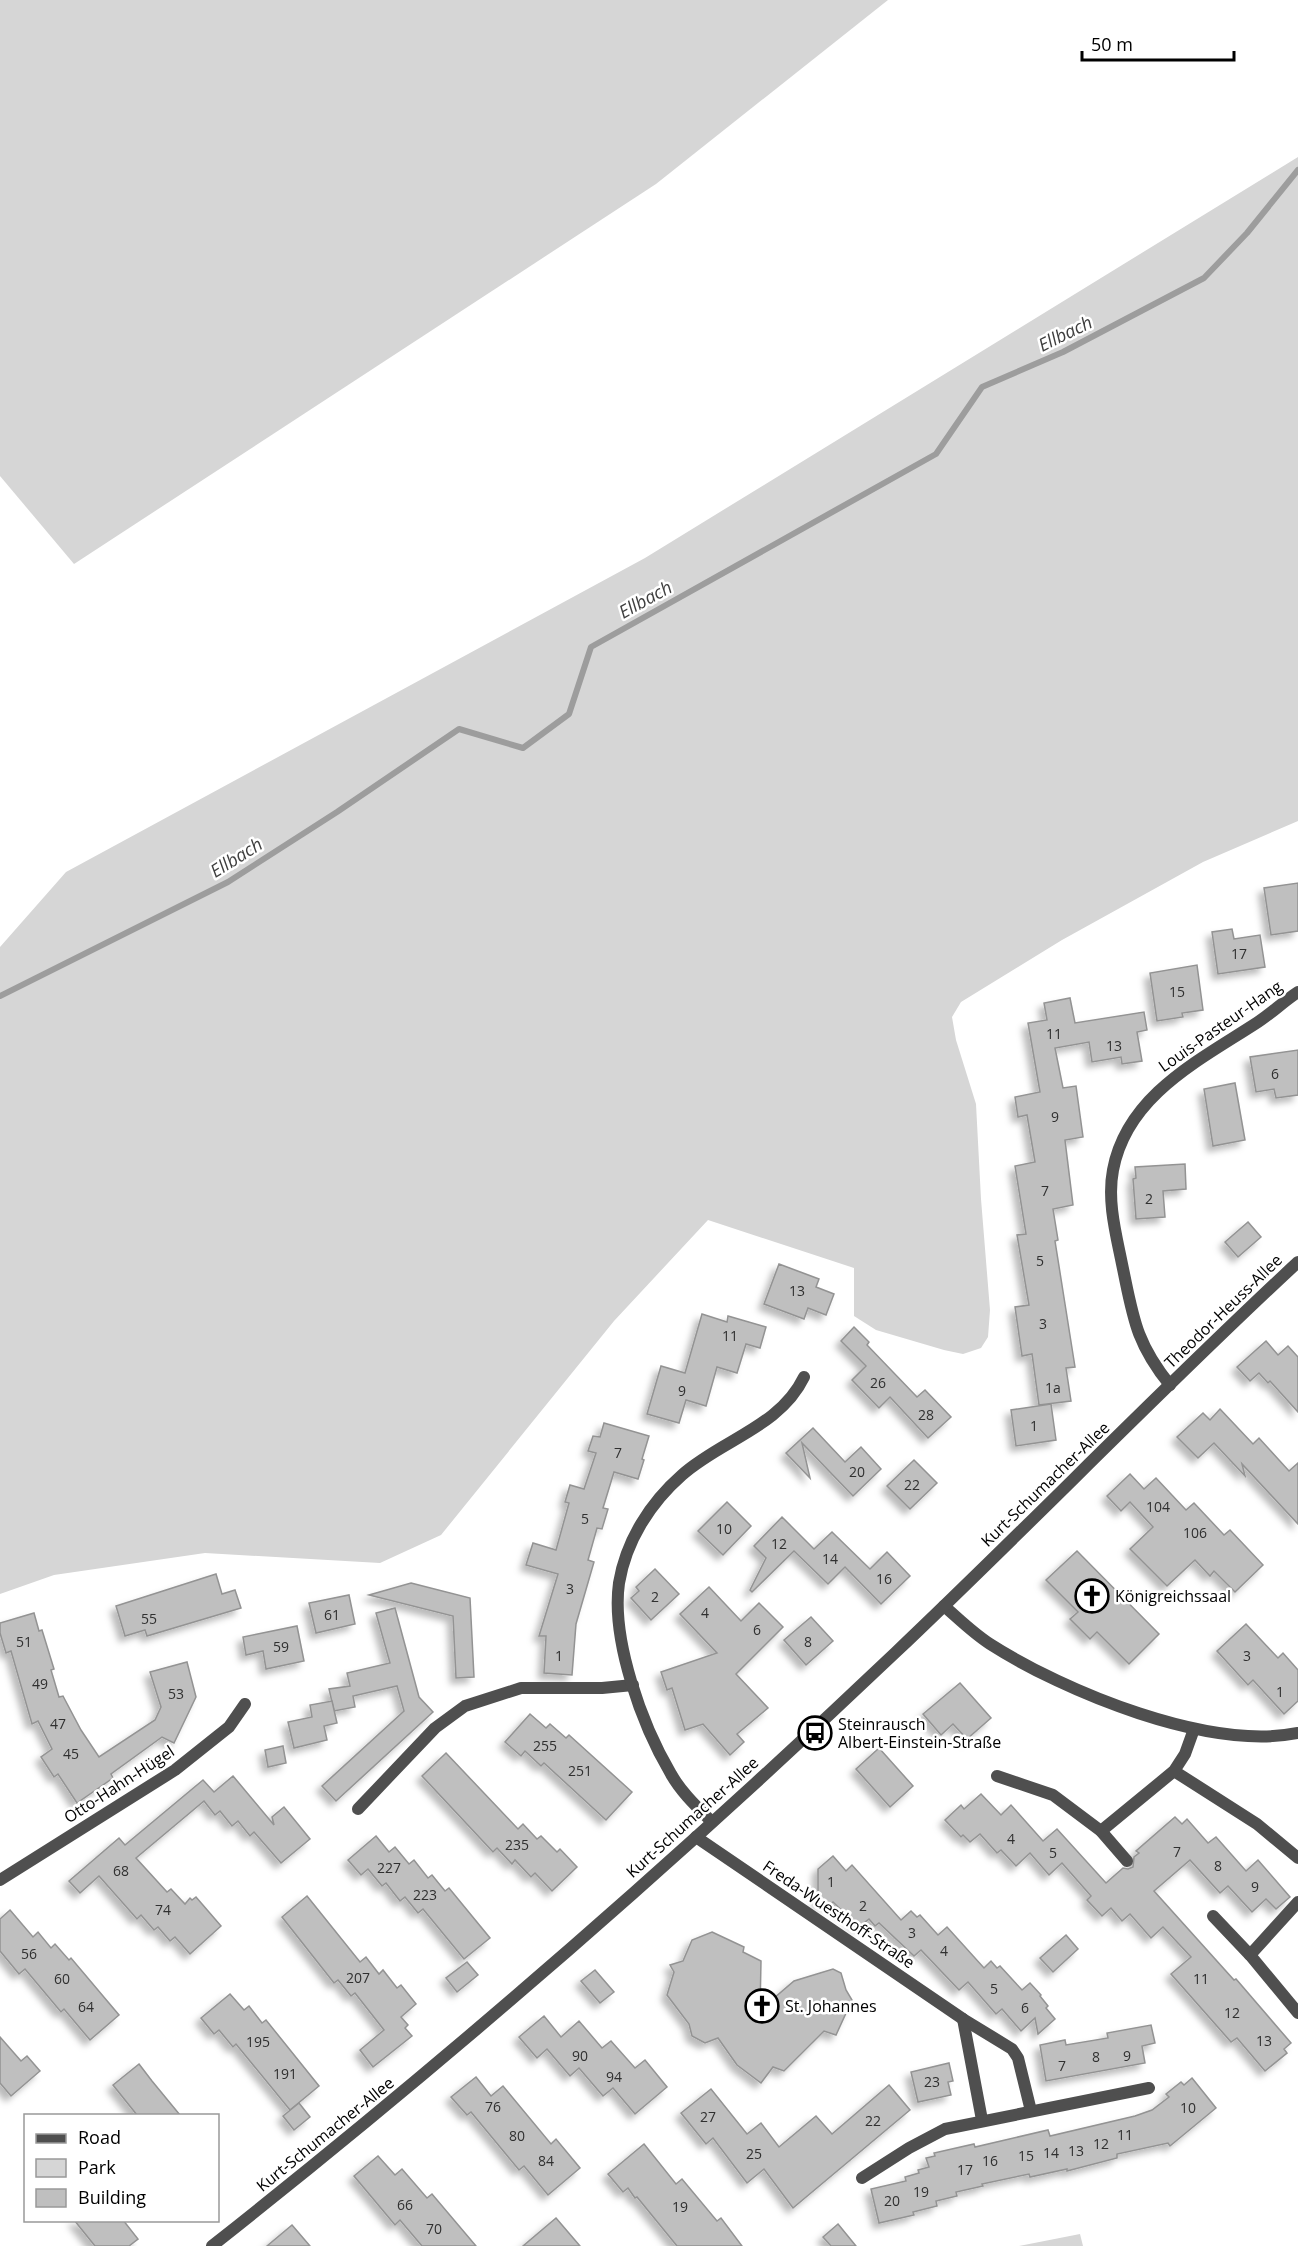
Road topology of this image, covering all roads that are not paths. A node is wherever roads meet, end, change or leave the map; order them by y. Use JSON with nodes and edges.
{"nodes":[{"id":1,"x":1298,"y":992,"type":"edge"},
{"id":2,"x":1298,"y":1262,"type":"edge"},
{"id":3,"x":804,"y":1377,"type":"dead end"},
{"id":4,"x":1170,"y":1385,"type":"junction"},
{"id":5,"x":944,"y":1606,"type":"junction"},
{"id":6,"x":633,"y":1685,"type":"junction"},
{"id":7,"x":245,"y":1704,"type":"dead end"},
{"id":8,"x":1194,"y":1729,"type":"junction"},
{"id":9,"x":1298,"y":1733,"type":"edge"},
{"id":10,"x":1174,"y":1771,"type":"junction"},
{"id":11,"x":997,"y":1776,"type":"dead end"},
{"id":12,"x":358,"y":1809,"type":"dead end"},
{"id":13,"x":712,"y":1822,"type":"junction"},
{"id":14,"x":1101,"y":1832,"type":"junction"},
{"id":15,"x":696,"y":1837,"type":"junction"},
{"id":16,"x":1298,"y":1858,"type":"edge"},
{"id":17,"x":1127,"y":1861,"type":"dead end"},
{"id":18,"x":0,"y":1880,"type":"edge"},
{"id":19,"x":1298,"y":1902,"type":"edge"},
{"id":20,"x":1213,"y":1916,"type":"dead end"},
{"id":21,"x":1250,"y":1955,"type":"junction"},
{"id":22,"x":1298,"y":2013,"type":"edge"},
{"id":23,"x":963,"y":2019,"type":"junction"},
{"id":24,"x":1149,"y":2088,"type":"dead end"},
{"id":25,"x":1031,"y":2111,"type":"junction"},
{"id":26,"x":982,"y":2120,"type":"junction"},
{"id":27,"x":862,"y":2178,"type":"dead end"},
{"id":28,"x":212,"y":2246,"type":"edge"}],
"edges":[{"from":1,"to":4,"type":"street","name":"Louis-Pasteur-Hang"},
{"from":2,"to":4,"type":"street","name":"Theodor-Heuss-Allee"},
{"from":3,"to":6,"type":"street"},
{"from":4,"to":5,"type":"street","name":"Kurt-Schumacher-Allee"},
{"from":5,"to":8,"type":"street"},
{"from":5,"to":13,"type":"street","name":"Kurt-Schumacher-Allee"},
{"from":6,"to":12,"type":"street"},
{"from":6,"to":13,"type":"street"},
{"from":7,"to":18,"type":"street","name":"Otto-Hahn-Hügel"},
{"from":8,"to":9,"type":"street"},
{"from":8,"to":10,"type":"street"},
{"from":10,"to":14,"type":"street"},
{"from":10,"to":16,"type":"street"},
{"from":11,"to":14,"type":"street"},
{"from":13,"to":15,"type":"street","name":"Kurt-Schumacher-Allee"},
{"from":14,"to":17,"type":"street"},
{"from":15,"to":23,"type":"street","name":"Freda-Wuesthoff-Straße"},
{"from":15,"to":28,"type":"street","name":"Kurt-Schumacher-Allee"},
{"from":19,"to":21,"type":"street"},
{"from":20,"to":21,"type":"street"},
{"from":21,"to":22,"type":"street"},
{"from":23,"to":25,"type":"street","name":"Freda-Wuesthoff-Straße"},
{"from":23,"to":26,"type":"street"},
{"from":24,"to":25,"type":"street"},
{"from":25,"to":26,"type":"street"},
{"from":26,"to":27,"type":"street"}]}
